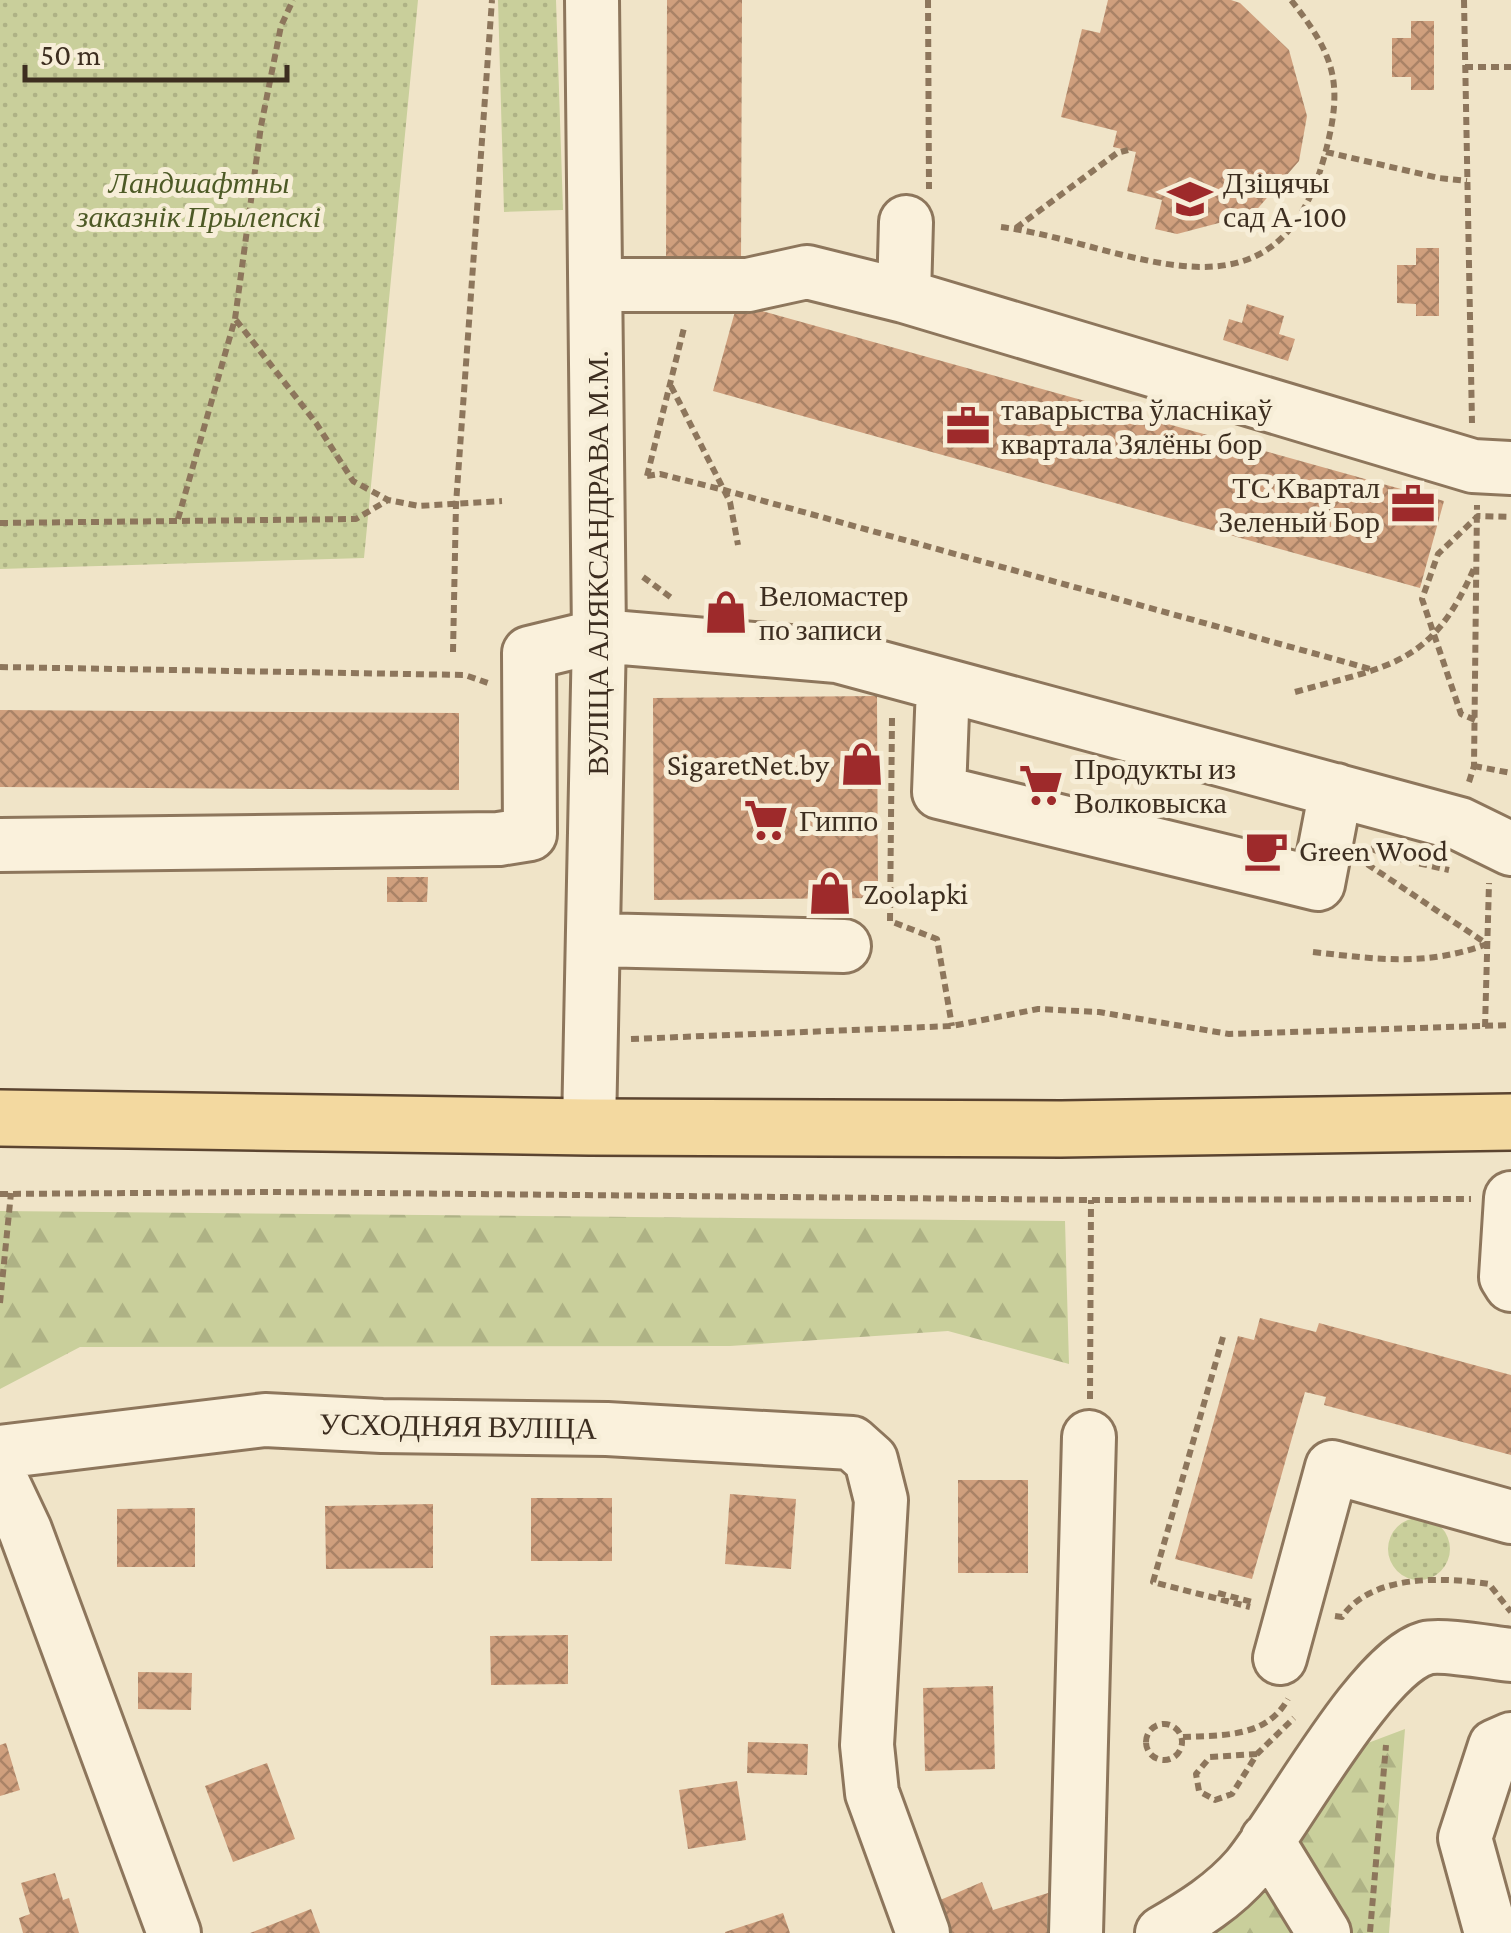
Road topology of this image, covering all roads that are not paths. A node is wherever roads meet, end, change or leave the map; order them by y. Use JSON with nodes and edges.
{"nodes":[{"id":1,"x":592,"y":0,"type":"edge"},
{"id":2,"x":917,"y":209,"type":"road end"},
{"id":3,"x":596,"y":286,"type":"junction"},
{"id":4,"x":904,"y":296,"type":"junction"},
{"id":5,"x":1487,"y":484,"type":"edge"},
{"id":6,"x":599,"y":636,"type":"junction"},
{"id":7,"x":943,"y":686,"type":"junction"},
{"id":8,"x":1336,"y":790,"type":"junction"},
{"id":9,"x":0,"y":845,"type":"edge"},
{"id":10,"x":1492,"y":863,"type":"edge"},
{"id":11,"x":595,"y":940,"type":"junction"},
{"id":12,"x":844,"y":946,"type":"dead end"},
{"id":13,"x":0,"y":1118,"type":"edge"},
{"id":14,"x":1511,"y":1122,"type":"edge"},
{"id":15,"x":589,"y":1126,"type":"junction"},
{"id":16,"x":1089,"y":1437,"type":"road end"},
{"id":17,"x":0,"y":1452,"type":"edge"},
{"id":18,"x":0,"y":1476,"type":"edge"},
{"id":19,"x":1511,"y":1517,"type":"edge"},
{"id":20,"x":1297,"y":1643,"type":"road end"},
{"id":21,"x":1511,"y":1655,"type":"edge"},
{"id":22,"x":1511,"y":1739,"type":"edge"},
{"id":23,"x":1266,"y":1840,"type":"junction"},
{"id":24,"x":174,"y":1933,"type":"edge"},
{"id":25,"x":924,"y":1933,"type":"edge"},
{"id":26,"x":1076,"y":1933,"type":"edge"},
{"id":27,"x":1162,"y":1933,"type":"edge"},
{"id":28,"x":1324,"y":1933,"type":"edge"},
{"id":29,"x":1491,"y":1933,"type":"edge"}],
"edges":[{"from":1,"to":3,"type":"street","name":"ВУЛІЦА АЛЯКСАНДРАВА М.М."},
{"from":2,"to":4,"type":"street"},
{"from":3,"to":4,"type":"street"},
{"from":3,"to":6,"type":"street","name":"ВУЛІЦА АЛЯКСАНДРАВА М.М."},
{"from":4,"to":5,"type":"street"},
{"from":6,"to":7,"type":"street"},
{"from":6,"to":9,"type":"street"},
{"from":6,"to":11,"type":"street","name":"ВУЛІЦА АЛЯКСАНДРАВА М.М."},
{"from":7,"to":8,"type":"street"},
{"from":7,"to":8,"type":"street"},
{"from":8,"to":10,"type":"street"},
{"from":11,"to":12,"type":"street"},
{"from":11,"to":15,"type":"street","name":"ВУЛІЦА АЛЯКСАНДРАВА М.М."},
{"from":13,"to":15,"type":"main road"},
{"from":14,"to":15,"type":"main road"},
{"from":16,"to":26,"type":"street"},
{"from":17,"to":25,"type":"street","name":"УСХОДНЯЯ ВУЛІЦА"},
{"from":18,"to":24,"type":"street"},
{"from":19,"to":20,"type":"street"},
{"from":21,"to":23,"type":"street"},
{"from":22,"to":29,"type":"street"},
{"from":23,"to":27,"type":"street"},
{"from":23,"to":28,"type":"street"}]}
